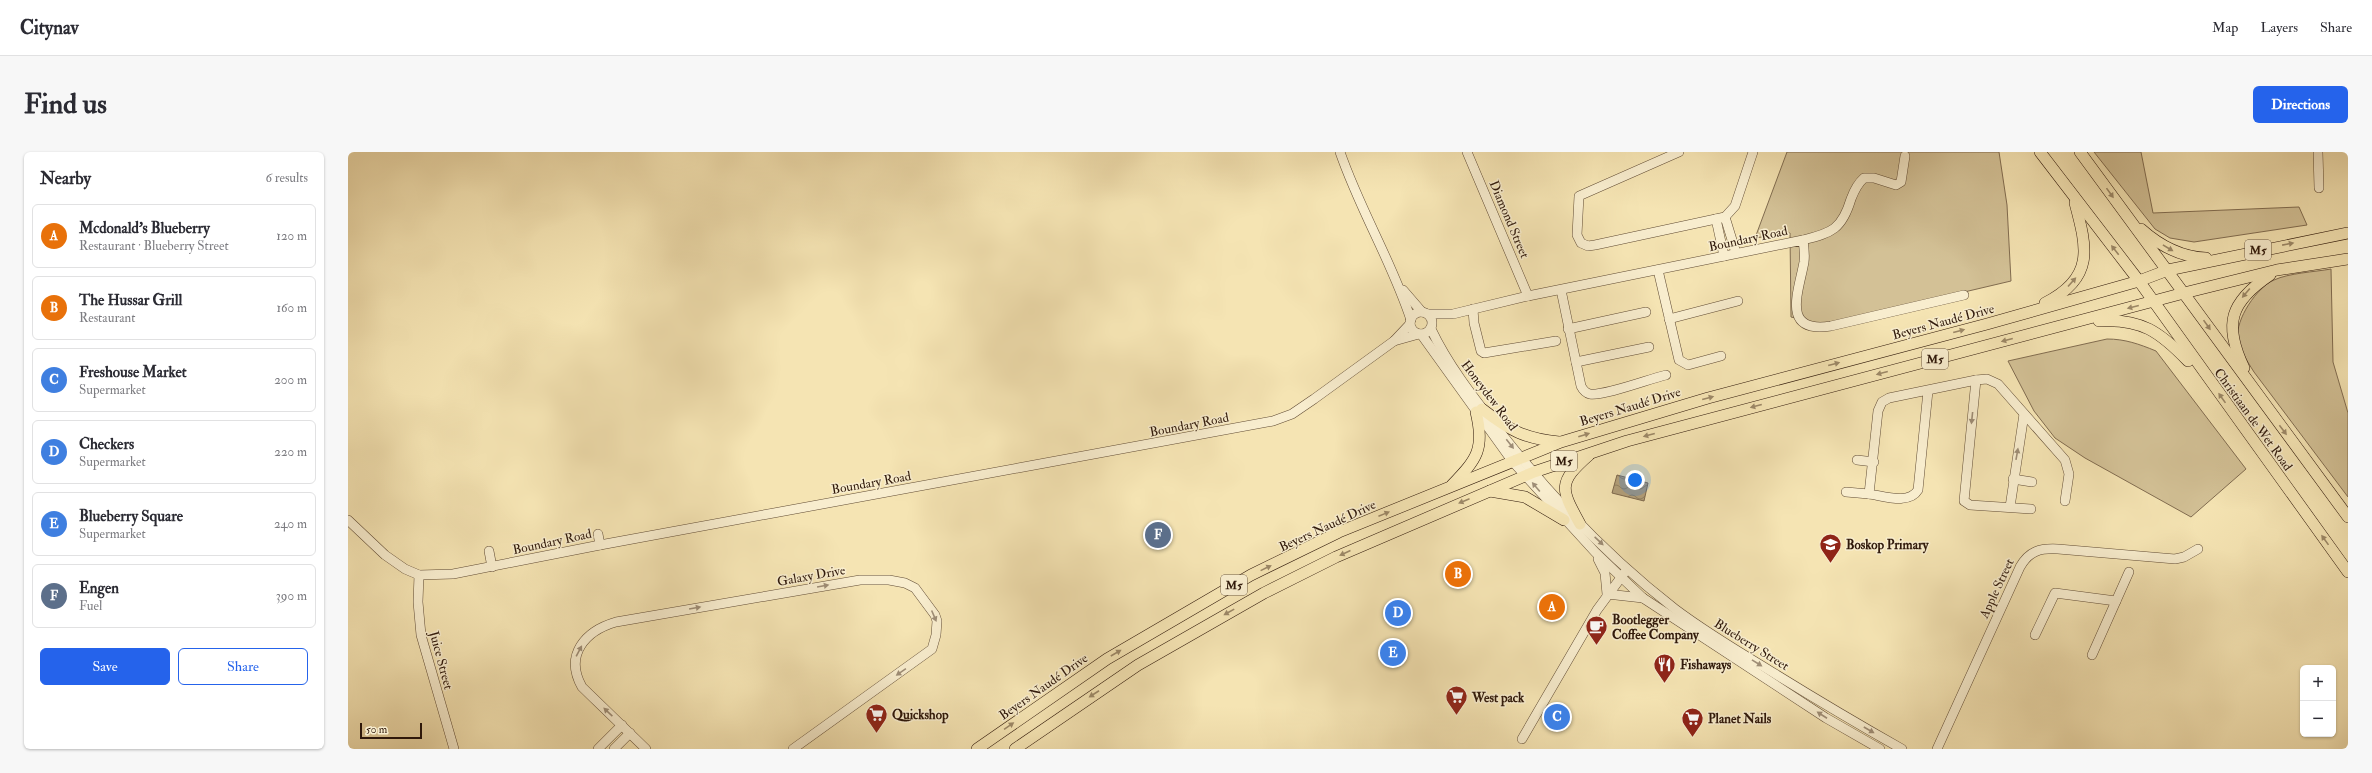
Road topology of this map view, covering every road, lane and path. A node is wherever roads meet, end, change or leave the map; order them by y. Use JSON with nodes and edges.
{"nodes":[{"id":1,"x":1340,"y":152,"type":"edge"},
{"id":2,"x":1467,"y":152,"type":"edge"},
{"id":3,"x":1679,"y":152,"type":"edge"},
{"id":4,"x":1753,"y":152,"type":"edge"},
{"id":5,"x":2040,"y":152,"type":"edge"},
{"id":6,"x":2080,"y":152,"type":"edge"},
{"id":7,"x":2318,"y":152,"type":"edge"},
{"id":8,"x":1905,"y":156,"type":"dead end"},
{"id":9,"x":2320,"y":188,"type":"dead end"},
{"id":10,"x":2074,"y":197,"type":"junction"},
{"id":11,"x":2126,"y":216,"type":"junction"},
{"id":12,"x":1725,"y":217,"type":"junction"},
{"id":13,"x":1716,"y":219,"type":"junction"},
{"id":14,"x":2348,"y":233,"type":"edge"},
{"id":15,"x":1803,"y":240,"type":"junction"},
{"id":16,"x":1736,"y":253,"type":"junction"},
{"id":17,"x":1724,"y":256,"type":"junction"},
{"id":18,"x":2220,"y":258,"type":"junction"},
{"id":19,"x":2348,"y":259,"type":"edge"},
{"id":20,"x":1658,"y":270,"type":"junction"},
{"id":21,"x":2168,"y":270,"type":"junction"},
{"id":22,"x":2277,"y":270,"type":"junction"},
{"id":23,"x":2138,"y":281,"type":"junction"},
{"id":24,"x":1400,"y":288,"type":"junction"},
{"id":25,"x":1561,"y":290,"type":"junction"},
{"id":26,"x":2184,"y":293,"type":"junction"},
{"id":27,"x":1964,"y":295,"type":"dead end"},
{"id":28,"x":1528,"y":296,"type":"junction"},
{"id":29,"x":1738,"y":301,"type":"dead end"},
{"id":30,"x":2153,"y":302,"type":"junction"},
{"id":31,"x":1473,"y":309,"type":"junction"},
{"id":32,"x":1646,"y":312,"type":"dead end"},
{"id":33,"x":2029,"y":312,"type":"junction"},
{"id":34,"x":1425,"y":313,"type":"junction"},
{"id":35,"x":1453,"y":314,"type":"junction"},
{"id":36,"x":1669,"y":319,"type":"junction"},
{"id":37,"x":1410,"y":322,"type":"junction"},
{"id":38,"x":2076,"y":322,"type":"junction"},
{"id":39,"x":1432,"y":326,"type":"junction"},
{"id":40,"x":1568,"y":329,"type":"junction"},
{"id":41,"x":1420,"y":334,"type":"junction"},
{"id":42,"x":1394,"y":341,"type":"junction"},
{"id":43,"x":1556,"y":341,"type":"dead end"},
{"id":44,"x":1649,"y":346,"type":"dead end"},
{"id":45,"x":1721,"y":356,"type":"dead end"},
{"id":46,"x":1576,"y":362,"type":"junction"},
{"id":47,"x":1666,"y":375,"type":"dead end"},
{"id":48,"x":1976,"y":380,"type":"junction"},
{"id":49,"x":2213,"y":385,"type":"junction"},
{"id":50,"x":1928,"y":390,"type":"junction"},
{"id":51,"x":2257,"y":394,"type":"junction"},
{"id":52,"x":1479,"y":411,"type":"junction"},
{"id":53,"x":2024,"y":414,"type":"junction"},
{"id":54,"x":1562,"y":442,"type":"junction"},
{"id":55,"x":1594,"y":450,"type":"junction"},
{"id":56,"x":1517,"y":460,"type":"junction"},
{"id":57,"x":1857,"y":460,"type":"dead end"},
{"id":58,"x":1874,"y":462,"type":"junction"},
{"id":59,"x":1530,"y":474,"type":"junction"},
{"id":60,"x":2013,"y":479,"type":"junction"},
{"id":61,"x":2032,"y":482,"type":"dead end"},
{"id":62,"x":1448,"y":488,"type":"junction"},
{"id":63,"x":1488,"y":491,"type":"junction"},
{"id":64,"x":1846,"y":492,"type":"dead end"},
{"id":65,"x":1869,"y":494,"type":"junction"},
{"id":66,"x":2066,"y":501,"type":"dead end"},
{"id":67,"x":2010,"y":507,"type":"junction"},
{"id":68,"x":2031,"y":509,"type":"dead end"},
{"id":69,"x":2348,"y":517,"type":"edge"},
{"id":70,"x":348,"y":520,"type":"edge"},
{"id":71,"x":1564,"y":520,"type":"junction"},
{"id":72,"x":1580,"y":524,"type":"junction"},
{"id":73,"x":598,"y":534,"type":"dead end"},
{"id":74,"x":600,"y":545,"type":"junction"},
{"id":75,"x":2198,"y":549,"type":"dead end"},
{"id":76,"x":489,"y":551,"type":"dead end"},
{"id":77,"x":1595,"y":552,"type":"junction"},
{"id":78,"x":492,"y":567,"type":"junction"},
{"id":79,"x":1628,"y":568,"type":"junction"},
{"id":80,"x":2129,"y":572,"type":"dead end"},
{"id":81,"x":2348,"y":572,"type":"edge"},
{"id":82,"x":419,"y":575,"type":"junction"},
{"id":83,"x":1621,"y":577,"type":"junction"},
{"id":84,"x":1607,"y":594,"type":"junction"},
{"id":85,"x":1643,"y":598,"type":"junction"},
{"id":86,"x":2116,"y":601,"type":"junction"},
{"id":87,"x":2035,"y":635,"type":"dead end"},
{"id":88,"x":2092,"y":655,"type":"dead end"},
{"id":89,"x":622,"y":725,"type":"junction"},
{"id":90,"x":630,"y":733,"type":"junction"},
{"id":91,"x":1522,"y":739,"type":"dead end"},
{"id":92,"x":454,"y":749,"type":"edge"},
{"id":93,"x":598,"y":749,"type":"edge"},
{"id":94,"x":614,"y":749,"type":"edge"},
{"id":95,"x":646,"y":749,"type":"edge"},
{"id":96,"x":793,"y":749,"type":"edge"},
{"id":97,"x":977,"y":749,"type":"edge"},
{"id":98,"x":1015,"y":749,"type":"edge"},
{"id":99,"x":1880,"y":749,"type":"edge"},
{"id":100,"x":1902,"y":749,"type":"edge"},
{"id":101,"x":1937,"y":749,"type":"edge"}],
"edges":[{"from":1,"to":24,"type":"street"},
{"from":2,"to":28,"type":"street","name":"Diamond Street"},
{"from":3,"to":13,"type":"street"},
{"from":4,"to":12,"type":"street"},
{"from":5,"to":10,"type":"main road","name":"Christiaan de Wet Road"},
{"from":6,"to":11,"type":"main road","one_way":true},
{"from":7,"to":9,"type":"street"},
{"from":8,"to":15,"type":"street"},
{"from":23,"to":10,"type":"main road","name":"Christiaan de Wet Road","one_way":true},
{"from":33,"to":10,"type":"main road","one_way":true},
{"from":11,"to":18,"type":"main road","one_way":true},
{"from":11,"to":21,"type":"main road","name":"Christiaan de Wet Road"},
{"from":12,"to":13,"type":"street"},
{"from":12,"to":16,"type":"street"},
{"from":13,"to":17,"type":"street"},
{"from":18,"to":14,"type":"main road","name":"Beyers Naudé Drive","number":"M5","one_way":true},
{"from":15,"to":16,"type":"street","name":"Boundary Road"},
{"from":15,"to":27,"type":"street","name":"Boundary Road"},
{"from":16,"to":17,"type":"street","name":"Boundary Road"},
{"from":17,"to":20,"type":"street","name":"Boundary Road"},
{"from":18,"to":21,"type":"main road","name":"Beyers Naudé Drive","number":"M5"},
{"from":19,"to":22,"type":"main road","number":"M5"},
{"from":20,"to":25,"type":"street","name":"Boundary Road"},
{"from":20,"to":36,"type":"street"},
{"from":21,"to":23,"type":"main road","name":"Beyers Naudé Drive","number":"M5"},
{"from":21,"to":26,"type":"main road","name":"Christiaan de Wet Road"},
{"from":22,"to":26,"type":"main road","number":"M5"},
{"from":22,"to":51,"type":"main road","one_way":true},
{"from":23,"to":30,"type":"main road","name":"Christiaan de Wet Road"},
{"from":23,"to":33,"type":"main road","name":"Beyers Naudé Drive","number":"M5"},
{"from":24,"to":34,"type":"street"},
{"from":24,"to":37,"type":"street"},
{"from":25,"to":28,"type":"street","name":"Boundary Road"},
{"from":25,"to":40,"type":"street"},
{"from":26,"to":30,"type":"main road","number":"M5"},
{"from":26,"to":51,"type":"main road","name":"Christiaan de Wet Road","one_way":true},
{"from":28,"to":31,"type":"street","name":"Boundary Road"},
{"from":29,"to":36,"type":"street"},
{"from":30,"to":38,"type":"main road","number":"M5","one_way":true},
{"from":30,"to":49,"type":"main road","name":"Christiaan de Wet Road"},
{"from":31,"to":35,"type":"street","name":"Boundary Road"},
{"from":31,"to":43,"type":"street"},
{"from":32,"to":40,"type":"street"},
{"from":54,"to":33,"type":"main road","name":"Beyers Naudé Drive","number":"M5","one_way":true},
{"from":34,"to":35,"type":"street","name":"Boundary Road"},
{"from":34,"to":37,"type":"street"},
{"from":34,"to":39,"type":"street"},
{"from":35,"to":39,"type":"street","name":"Boundary Road"},
{"from":36,"to":45,"type":"street"},
{"from":37,"to":41,"type":"street"},
{"from":37,"to":42,"type":"street","name":"Boundary Road"},
{"from":38,"to":49,"type":"main road"},
{"from":38,"to":55,"type":"main road","number":"M5","one_way":true},
{"from":39,"to":41,"type":"street"},
{"from":39,"to":52,"type":"street","name":"Honeydew Road"},
{"from":40,"to":46,"type":"street"},
{"from":41,"to":42,"type":"street","name":"Boundary Road"},
{"from":41,"to":52,"type":"street","name":"Honeydew Road"},
{"from":42,"to":74,"type":"street","name":"Boundary Road"},
{"from":44,"to":46,"type":"street"},
{"from":46,"to":47,"type":"street"},
{"from":48,"to":50,"type":"street"},
{"from":48,"to":53,"type":"street"},
{"from":48,"to":67,"type":"street","one_way":true},
{"from":81,"to":49,"type":"main road","name":"Christiaan de Wet Road","one_way":true},
{"from":50,"to":58,"type":"street"},
{"from":50,"to":65,"type":"street"},
{"from":51,"to":69,"type":"main road","name":"Christiaan de Wet Road","one_way":true},
{"from":52,"to":54,"type":"main road"},
{"from":52,"to":56,"type":"street","name":"Honeydew Road"},
{"from":52,"to":62,"type":"main road"},
{"from":60,"to":53,"type":"street","one_way":true},
{"from":53,"to":66,"type":"street"},
{"from":54,"to":56,"type":"main road","name":"Beyers Naudé Drive","number":"M5"},
{"from":55,"to":59,"type":"main road","number":"M5"},
{"from":55,"to":72,"type":"main road"},
{"from":56,"to":59,"type":"street","name":"Honeydew Road"},
{"from":56,"to":62,"type":"main road","name":"Beyers Naudé Drive","number":"M5"},
{"from":57,"to":58,"type":"street"},
{"from":58,"to":65,"type":"street"},
{"from":59,"to":63,"type":"main road","number":"M5"},
{"from":71,"to":59,"type":"street","name":"Blueberry Street","one_way":true},
{"from":59,"to":72,"type":"street","name":"Blueberry Street"},
{"from":60,"to":61,"type":"street"},
{"from":60,"to":67,"type":"street"},
{"from":97,"to":62,"type":"main road","name":"Beyers Naudé Drive","number":"M5","one_way":true},
{"from":63,"to":71,"type":"main road"},
{"from":63,"to":98,"type":"main road","number":"M5","one_way":true},
{"from":64,"to":65,"type":"street"},
{"from":67,"to":68,"type":"street"},
{"from":70,"to":82,"type":"street"},
{"from":71,"to":77,"type":"street","name":"Blueberry Street"},
{"from":72,"to":79,"type":"street","name":"Blueberry Street","one_way":true},
{"from":73,"to":74,"type":"street"},
{"from":74,"to":78,"type":"street","name":"Boundary Road"},
{"from":75,"to":101,"type":"street","name":"Apple Street"},
{"from":76,"to":78,"type":"street"},
{"from":77,"to":83,"type":"street","name":"Blueberry Street"},
{"from":77,"to":84,"type":"street"},
{"from":78,"to":82,"type":"street","name":"Boundary Road"},
{"from":79,"to":83,"type":"street"},
{"from":79,"to":100,"type":"street","name":"Blueberry Street","one_way":true},
{"from":80,"to":86,"type":"street"},
{"from":82,"to":92,"type":"street","name":"Juice Street"},
{"from":83,"to":84,"type":"street"},
{"from":83,"to":85,"type":"street","name":"Blueberry Street"},
{"from":84,"to":85,"type":"street"},
{"from":84,"to":91,"type":"street"},
{"from":99,"to":85,"type":"street","name":"Blueberry Street","one_way":true},
{"from":86,"to":87,"type":"street"},
{"from":86,"to":88,"type":"street"},
{"from":89,"to":90,"type":"street","name":"Galaxy Drive"},
{"from":89,"to":93,"type":"street"},
{"from":89,"to":96,"type":"street","name":"Galaxy Drive","one_way":true},
{"from":90,"to":94,"type":"street"},
{"from":90,"to":95,"type":"street","name":"Galaxy Drive"}]}
